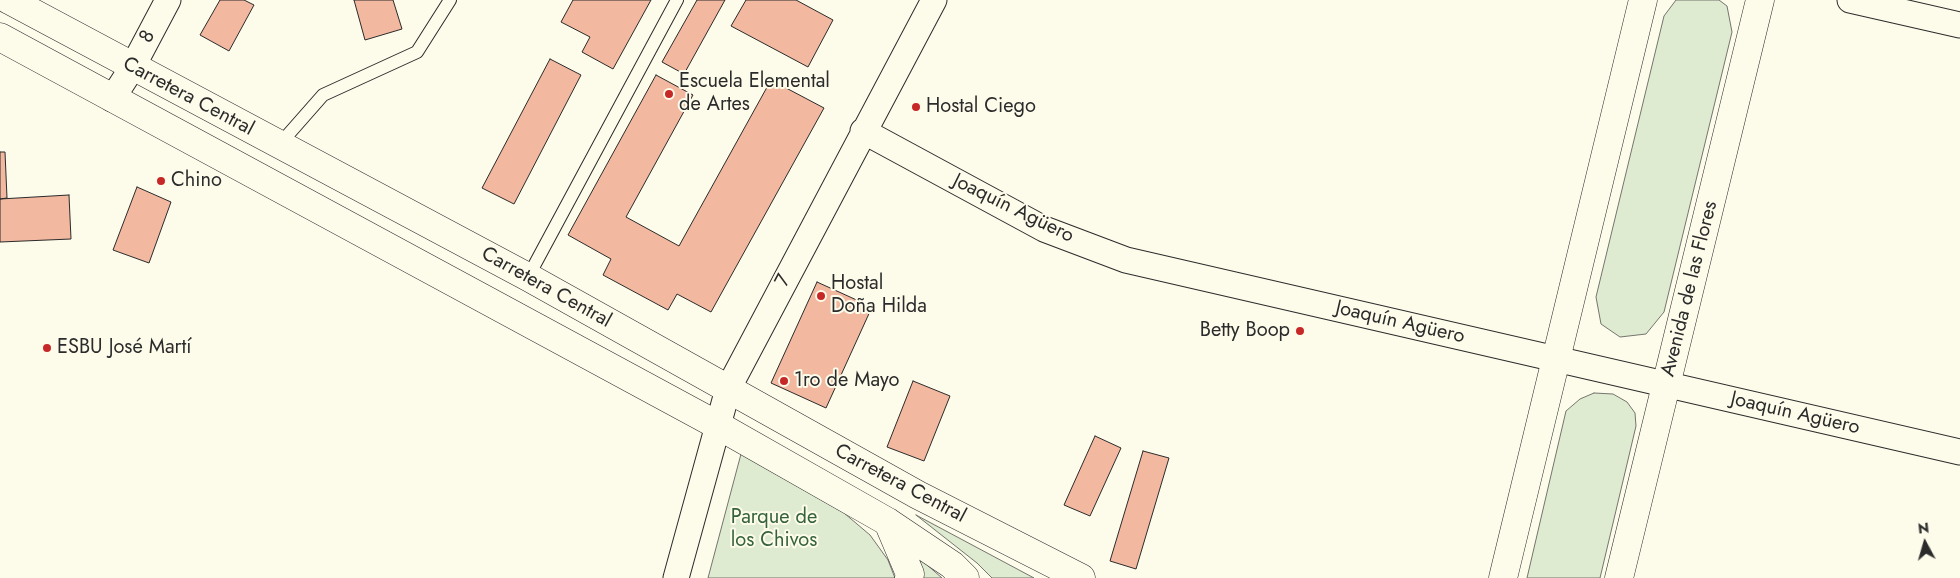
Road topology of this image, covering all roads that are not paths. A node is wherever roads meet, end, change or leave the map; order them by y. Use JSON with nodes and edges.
{"nodes":[{"id":1,"x":9,"y":0,"type":"edge"},
{"id":2,"x":168,"y":0,"type":"edge"},
{"id":3,"x":450,"y":0,"type":"edge"},
{"id":4,"x":677,"y":0,"type":"edge"},
{"id":5,"x":934,"y":0,"type":"edge"},
{"id":6,"x":1643,"y":0,"type":"edge"},
{"id":7,"x":1760,"y":0,"type":"edge"},
{"id":8,"x":1850,"y":0,"type":"edge"},
{"id":9,"x":1960,"y":25,"type":"edge"},
{"id":10,"x":0,"y":37,"type":"edge"},
{"id":11,"x":132,"y":68,"type":"junction"},
{"id":12,"x":112,"y":99,"type":"junction"},
{"id":13,"x":863,"y":131,"type":"junction"},
{"id":14,"x":279,"y":145,"type":"junction"},
{"id":15,"x":528,"y":277,"type":"junction"},
{"id":16,"x":1555,"y":359,"type":"junction"},
{"id":17,"x":1666,"y":385,"type":"junction"},
{"id":18,"x":728,"y":389,"type":"junction"},
{"id":19,"x":719,"y":426,"type":"junction"},
{"id":20,"x":1960,"y":452,"type":"edge"},
{"id":21,"x":888,"y":522,"type":"junction"},
{"id":22,"x":676,"y":578,"type":"edge"},
{"id":23,"x":909,"y":578,"type":"edge"},
{"id":24,"x":965,"y":578,"type":"edge"},
{"id":25,"x":1081,"y":578,"type":"edge"},
{"id":26,"x":1503,"y":578,"type":"edge"},
{"id":27,"x":1619,"y":578,"type":"edge"}],
"edges":[{"from":1,"to":11,"type":"main road","name":"Carretera Central"},
{"from":2,"to":11,"type":"street","name":"8"},
{"from":3,"to":14,"type":"lane"},
{"from":4,"to":15,"type":"lane"},
{"from":5,"to":13,"type":"street","name":"7"},
{"from":6,"to":16,"type":"main road"},
{"from":7,"to":17,"type":"main road","name":"Avenida de las Flores"},
{"from":8,"to":9,"type":"street"},
{"from":10,"to":12,"type":"main road","name":"Carretera Central"},
{"from":11,"to":12,"type":"street","name":"8"},
{"from":11,"to":14,"type":"main road","name":"Carretera Central"},
{"from":12,"to":19,"type":"main road","name":"Carretera Central"},
{"from":13,"to":16,"type":"street","name":"Joaquín Agüero"},
{"from":13,"to":18,"type":"street","name":"7"},
{"from":14,"to":15,"type":"main road","name":"Carretera Central"},
{"from":15,"to":18,"type":"main road","name":"Carretera Central"},
{"from":16,"to":17,"type":"street","name":"Joaquín Agüero"},
{"from":16,"to":26,"type":"main road"},
{"from":17,"to":20,"type":"street","name":"Joaquín Agüero"},
{"from":17,"to":27,"type":"main road","name":"Avenida de las Flores"},
{"from":18,"to":19,"type":"street","name":"7"},
{"from":18,"to":25,"type":"main road","name":"Carretera Central"},
{"from":19,"to":21,"type":"main road","name":"Carretera Central"},
{"from":19,"to":22,"type":"street","name":"7"},
{"from":21,"to":23,"type":"main road"},
{"from":21,"to":24,"type":"main road","name":"Carretera Central"}]}
